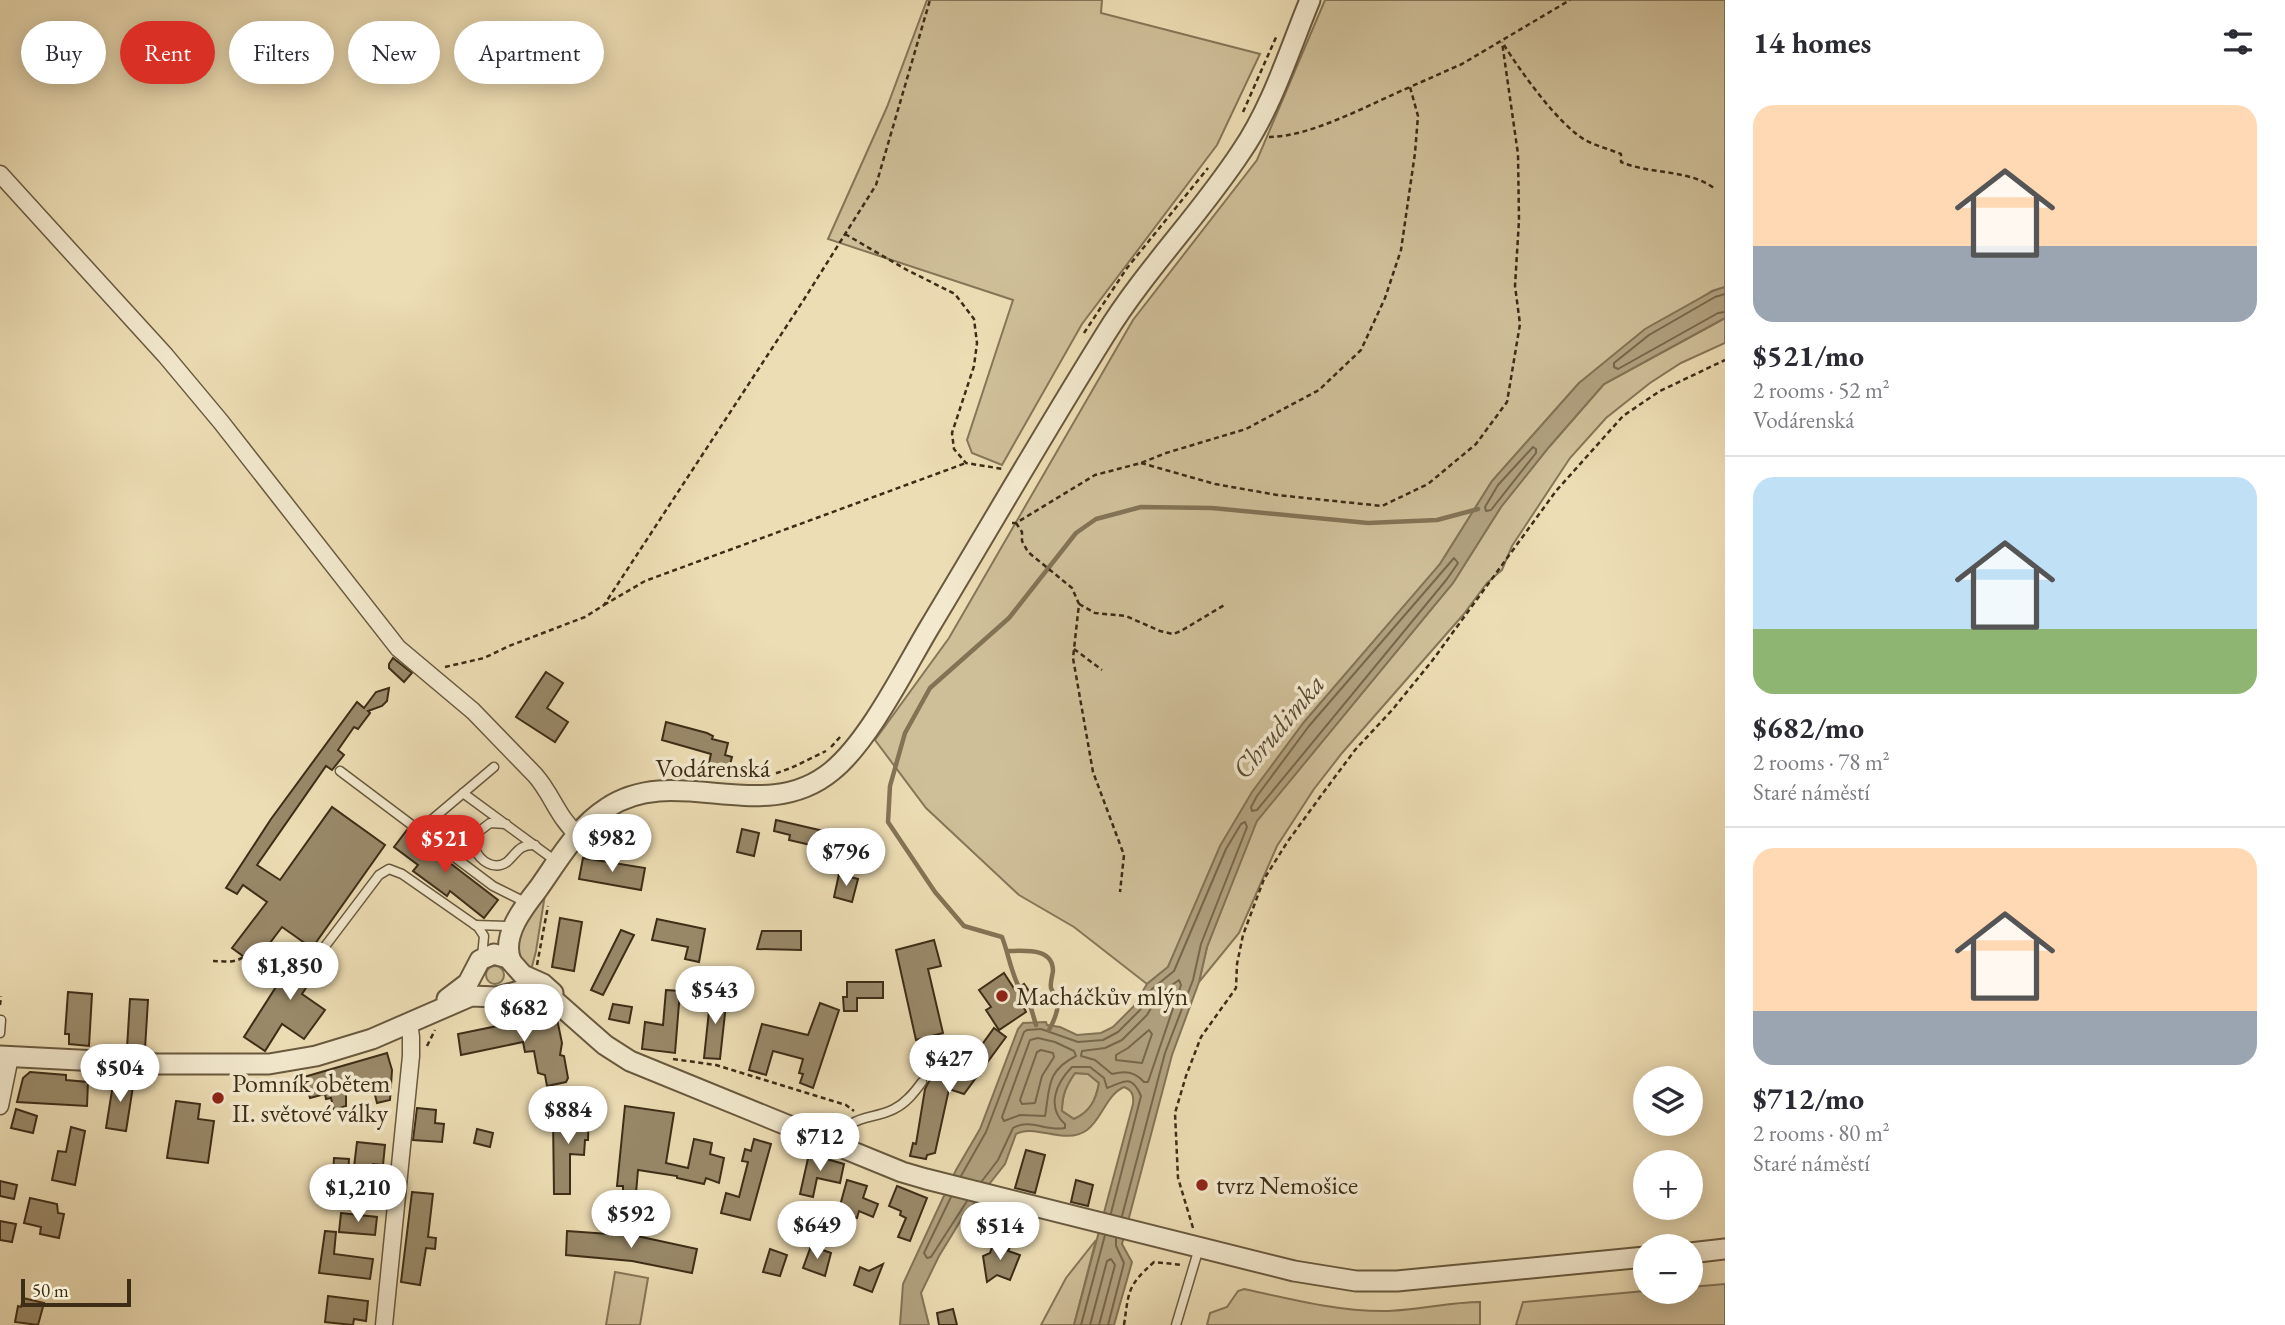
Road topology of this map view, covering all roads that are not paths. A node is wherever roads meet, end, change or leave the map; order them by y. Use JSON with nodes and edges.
{"nodes":[{"id":1,"x":1310,"y":0,"type":"edge"},
{"id":2,"x":0,"y":174,"type":"edge"},
{"id":3,"x":494,"y":767,"type":"dead end"},
{"id":4,"x":340,"y":771,"type":"dead end"},
{"id":5,"x":463,"y":793,"type":"junction"},
{"id":6,"x":429,"y":822,"type":"dead end"},
{"id":7,"x":506,"y":824,"type":"junction"},
{"id":8,"x":578,"y":835,"type":"junction"},
{"id":9,"x":534,"y":845,"type":"junction"},
{"id":10,"x":557,"y":862,"type":"junction"},
{"id":11,"x":527,"y":903,"type":"junction"},
{"id":12,"x":475,"y":925,"type":"junction"},
{"id":13,"x":507,"y":926,"type":"junction"},
{"id":14,"x":323,"y":949,"type":"dead end"},
{"id":15,"x":479,"y":963,"type":"junction"},
{"id":16,"x":513,"y":963,"type":"junction"},
{"id":17,"x":499,"y":996,"type":"junction"},
{"id":18,"x":573,"y":1016,"type":"junction"},
{"id":19,"x":1,"y":1020,"type":"edge"},
{"id":20,"x":416,"y":1020,"type":"junction"},
{"id":21,"x":0,"y":1033,"type":"edge"},
{"id":22,"x":5,"y":1056,"type":"edge"},
{"id":23,"x":922,"y":1082,"type":"dead end"},
{"id":24,"x":0,"y":1107,"type":"edge"},
{"id":25,"x":836,"y":1146,"type":"junction"},
{"id":26,"x":1199,"y":1248,"type":"junction"},
{"id":27,"x":1725,"y":1249,"type":"edge"},
{"id":28,"x":1703,"y":1252,"type":"edge"},
{"id":29,"x":1633,"y":1258,"type":"edge"},
{"id":30,"x":384,"y":1325,"type":"edge"},
{"id":31,"x":1176,"y":1325,"type":"edge"}],
"edges":[{"from":1,"to":8,"type":"street","name":"Vodárenská"},
{"from":2,"to":8,"type":"street"},
{"from":3,"to":5,"type":"lane"},
{"from":4,"to":11,"type":"lane"},
{"from":5,"to":6,"type":"lane"},
{"from":5,"to":7,"type":"lane"},
{"from":7,"to":9,"type":"lane"},
{"from":7,"to":9,"type":"lane"},
{"from":8,"to":10,"type":"street","name":"Vodárenská"},
{"from":9,"to":10,"type":"lane"},
{"from":10,"to":11,"type":"street","name":"Vodárenská"},
{"from":11,"to":13,"type":"street","name":"Vodárenská"},
{"from":11,"to":16,"type":"street","name":"Vodárenská"},
{"from":12,"to":13,"type":"lane"},
{"from":12,"to":14,"type":"lane"},
{"from":12,"to":15,"type":"lane"},
{"from":13,"to":15,"type":"street","name":"Vodárenská"},
{"from":15,"to":16,"type":"street"},
{"from":15,"to":17,"type":"street"},
{"from":15,"to":20,"type":"street","name":"Vodárenská"},
{"from":16,"to":17,"type":"street"},
{"from":16,"to":18,"type":"street"},
{"from":17,"to":18,"type":"street"},
{"from":17,"to":20,"type":"street"},
{"from":18,"to":25,"type":"street"},
{"from":19,"to":21,"type":"lane"},
{"from":20,"to":22,"type":"street"},
{"from":20,"to":30,"type":"street"},
{"from":22,"to":24,"type":"street"},
{"from":23,"to":25,"type":"lane"},
{"from":25,"to":26,"type":"street"},
{"from":26,"to":29,"type":"street"},
{"from":26,"to":31,"type":"lane"},
{"from":27,"to":28,"type":"street"}]}
